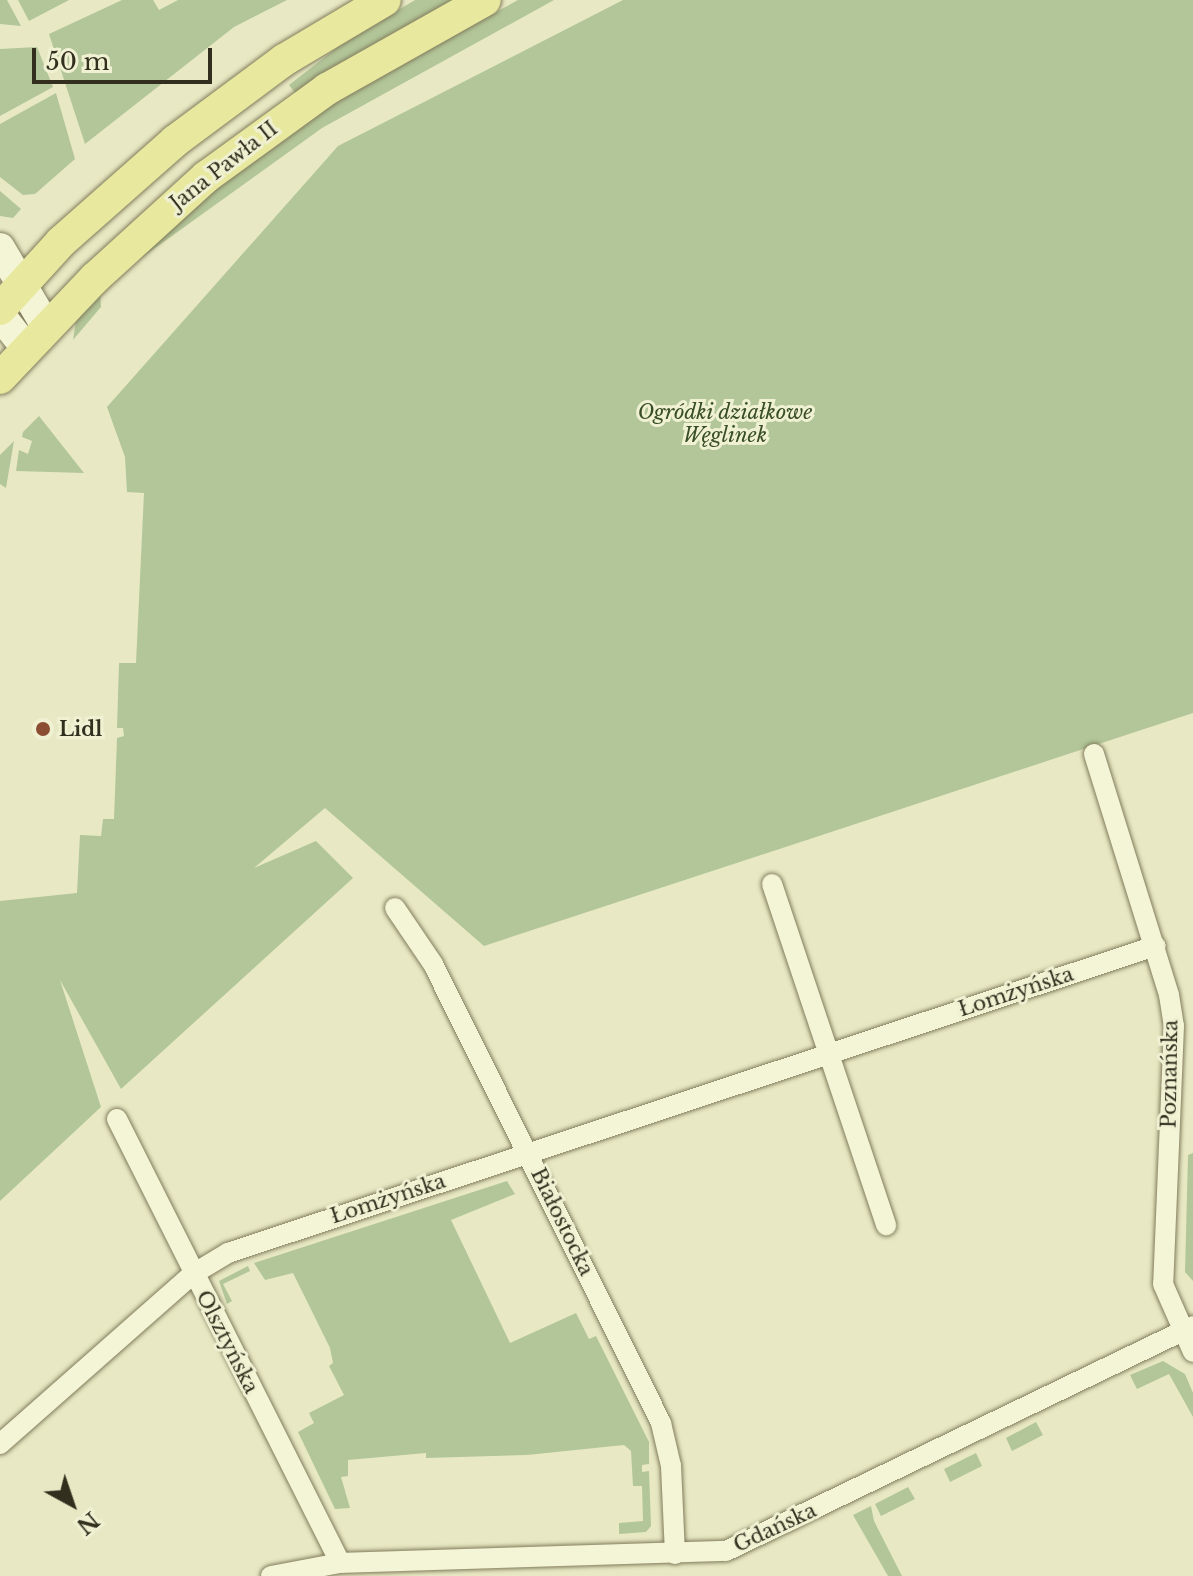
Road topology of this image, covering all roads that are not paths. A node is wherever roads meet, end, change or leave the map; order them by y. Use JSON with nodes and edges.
{"nodes":[{"id":1,"x":385,"y":0,"type":"edge"},
{"id":2,"x":485,"y":0,"type":"edge"},
{"id":3,"x":61,"y":242,"type":"junction"},
{"id":4,"x":0,"y":247,"type":"edge"},
{"id":5,"x":7,"y":303,"type":"edge"},
{"id":6,"x":36,"y":337,"type":"junction"},
{"id":7,"x":0,"y":378,"type":"edge"},
{"id":8,"x":1094,"y":754,"type":"dead end"},
{"id":9,"x":772,"y":884,"type":"dead end"},
{"id":10,"x":395,"y":908,"type":"dead end"},
{"id":11,"x":1155,"y":946,"type":"junction"},
{"id":12,"x":832,"y":1053,"type":"junction"},
{"id":13,"x":117,"y":1119,"type":"dead end"},
{"id":14,"x":528,"y":1153,"type":"junction"},
{"id":15,"x":886,"y":1225,"type":"dead end"},
{"id":16,"x":193,"y":1274,"type":"junction"},
{"id":17,"x":1188,"y":1328,"type":"edge"},
{"id":18,"x":1193,"y":1352,"type":"edge"},
{"id":19,"x":0,"y":1444,"type":"edge"},
{"id":20,"x":675,"y":1554,"type":"junction"},
{"id":21,"x":340,"y":1563,"type":"junction"},
{"id":22,"x":271,"y":1576,"type":"edge"}],
"edges":[{"from":1,"to":3,"type":"main road"},
{"from":2,"to":6,"type":"main road","name":"Jana Pawła II"},
{"from":3,"to":4,"type":"street"},
{"from":3,"to":5,"type":"main road"},
{"from":4,"to":5,"type":"street"},
{"from":5,"to":6,"type":"street"},
{"from":6,"to":7,"type":"main road","name":"Jana Pawła II"},
{"from":8,"to":11,"type":"street","name":"Poznańska"},
{"from":9,"to":12,"type":"street"},
{"from":10,"to":14,"type":"street","name":"Białostocka"},
{"from":11,"to":12,"type":"street","name":"Łomżyńska"},
{"from":11,"to":17,"type":"street","name":"Poznańska"},
{"from":12,"to":14,"type":"street","name":"Łomżyńska"},
{"from":12,"to":15,"type":"street"},
{"from":13,"to":16,"type":"street","name":"Olsztyńska"},
{"from":14,"to":16,"type":"street","name":"Łomżyńska"},
{"from":14,"to":20,"type":"street","name":"Białostocka"},
{"from":16,"to":19,"type":"street","name":"Łomżyńska"},
{"from":16,"to":21,"type":"street","name":"Olsztyńska"},
{"from":17,"to":18,"type":"street","name":"Poznańska"},
{"from":17,"to":20,"type":"street","name":"Gdańska"},
{"from":20,"to":21,"type":"street","name":"Gdańska"},
{"from":21,"to":22,"type":"street","name":"Gdańska"}]}
